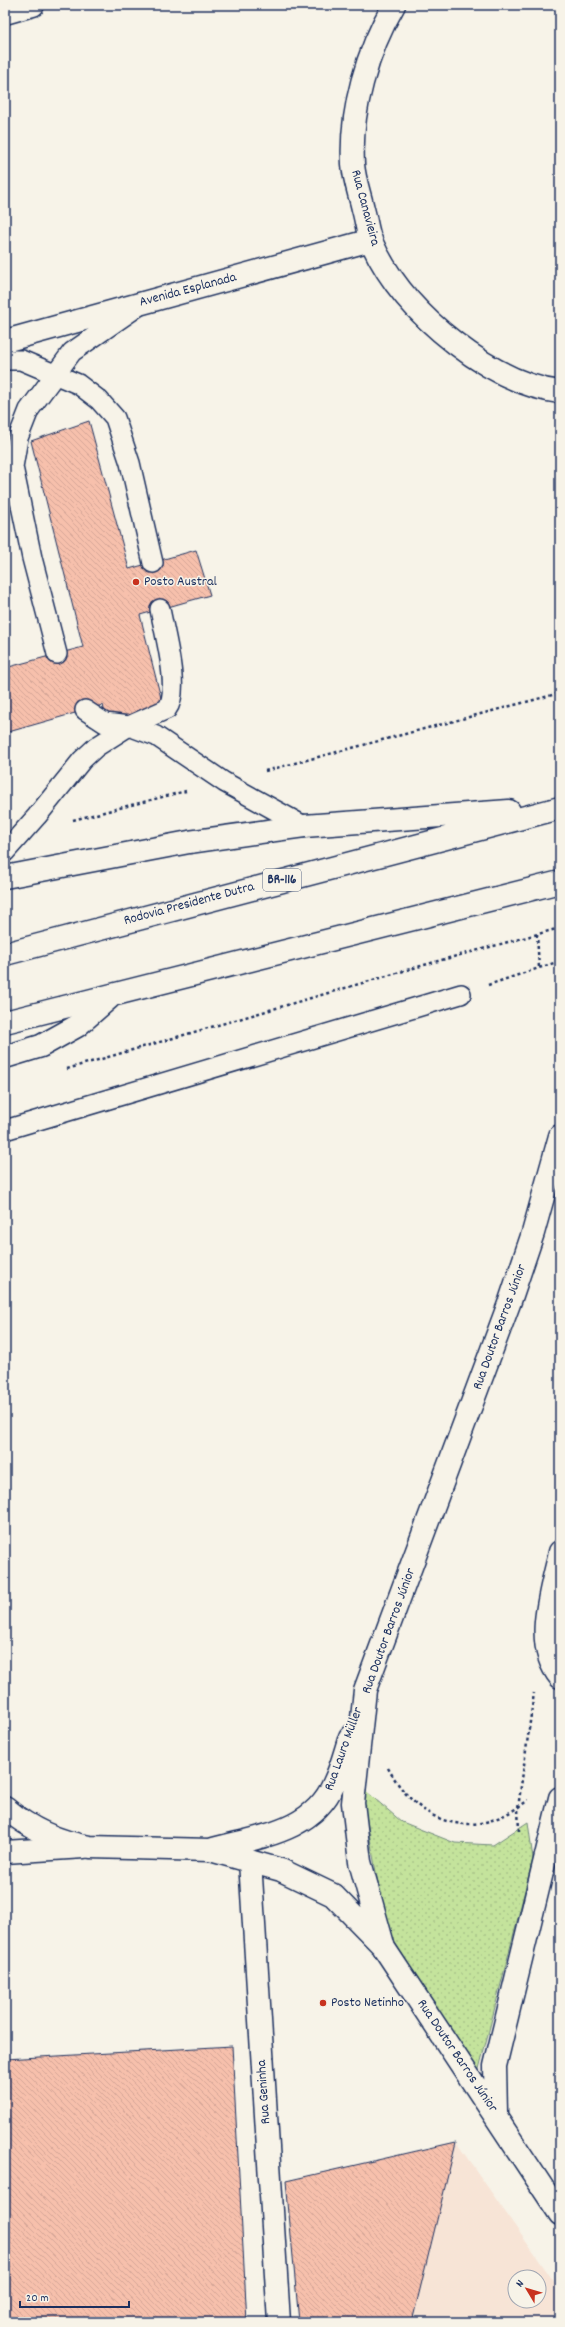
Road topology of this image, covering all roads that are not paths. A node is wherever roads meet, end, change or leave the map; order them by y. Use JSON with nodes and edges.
{"nodes":[{"id":1,"x":33,"y":5,"type":"edge"},
{"id":2,"x":394,"y":5,"type":"edge"},
{"id":3,"x":5,"y":13,"type":"edge"},
{"id":4,"x":371,"y":240,"type":"junction"},
{"id":5,"x":145,"y":302,"type":"junction"},
{"id":6,"x":5,"y":341,"type":"edge"},
{"id":7,"x":5,"y":360,"type":"edge"},
{"id":8,"x":56,"y":375,"type":"junction"},
{"id":9,"x":560,"y":392,"type":"edge"},
{"id":10,"x":153,"y":563,"type":"dead end"},
{"id":11,"x":160,"y":609,"type":"dead end"},
{"id":12,"x":57,"y":654,"type":"dead end"},
{"id":13,"x":86,"y":710,"type":"dead end"},
{"id":14,"x":129,"y":726,"type":"junction"},
{"id":15,"x":560,"y":808,"type":"edge"},
{"id":16,"x":304,"y":826,"type":"junction"},
{"id":17,"x":5,"y":852,"type":"edge"},
{"id":18,"x":5,"y":877,"type":"edge"},
{"id":19,"x":560,"y":882,"type":"edge"},
{"id":20,"x":5,"y":954,"type":"edge"},
{"id":21,"x":460,"y":994,"type":"road end"},
{"id":22,"x":111,"y":996,"type":"junction"},
{"id":23,"x":5,"y":1022,"type":"edge"},
{"id":24,"x":5,"y":1057,"type":"edge"},
{"id":25,"x":5,"y":1130,"type":"edge"},
{"id":26,"x":560,"y":1136,"type":"edge"},
{"id":27,"x":560,"y":1552,"type":"edge"},
{"id":28,"x":560,"y":1677,"type":"edge"},
{"id":29,"x":365,"y":1690,"type":"junction"},
{"id":30,"x":560,"y":1798,"type":"edge"},
{"id":31,"x":5,"y":1808,"type":"edge"},
{"id":32,"x":90,"y":1847,"type":"junction"},
{"id":33,"x":210,"y":1850,"type":"junction"},
{"id":34,"x":5,"y":1852,"type":"edge"},
{"id":35,"x":250,"y":1861,"type":"junction"},
{"id":36,"x":384,"y":1948,"type":"junction"},
{"id":37,"x":496,"y":2115,"type":"junction"},
{"id":38,"x":560,"y":2214,"type":"edge"},
{"id":39,"x":279,"y":2322,"type":"edge"}],
"edges":[{"from":1,"to":3,"type":"main road"},
{"from":2,"to":4,"type":"main road","name":"Rua Canavieira"},
{"from":4,"to":5,"type":"main road","name":"Avenida Esplanada"},
{"from":4,"to":9,"type":"main road","name":"Rua Canavieira"},
{"from":5,"to":6,"type":"main road","name":"Avenida Esplanada"},
{"from":5,"to":8,"type":"lane"},
{"from":7,"to":8,"type":"lane"},
{"from":8,"to":10,"type":"lane"},
{"from":8,"to":12,"type":"lane"},
{"from":11,"to":14,"type":"lane"},
{"from":13,"to":14,"type":"lane"},
{"from":14,"to":16,"type":"lane"},
{"from":14,"to":17,"type":"lane"},
{"from":15,"to":16,"type":"main road"},
{"from":15,"to":20,"type":"main road","name":"Rodovia Presidente Dutra","number":"BR-116"},
{"from":16,"to":18,"type":"main road"},
{"from":19,"to":22,"type":"main road"},
{"from":21,"to":25,"type":"lane"},
{"from":22,"to":23,"type":"main road"},
{"from":22,"to":24,"type":"main road"},
{"from":26,"to":29,"type":"main road","name":"Rua Doutor Barros Júnior"},
{"from":27,"to":28,"type":"main road"},
{"from":29,"to":33,"type":"main road","name":"Rua Lauro Müller"},
{"from":29,"to":36,"type":"main road","name":"Rua Doutor Barros Júnior"},
{"from":30,"to":37,"type":"main road"},
{"from":31,"to":32,"type":"main road","name":"Rua Lauro Müller"},
{"from":32,"to":33,"type":"main road","name":"Rua Lauro Müller"},
{"from":32,"to":34,"type":"main road","name":"Rua Lauro Müller"},
{"from":33,"to":35,"type":"main road","name":"Rua Lauro Müller"},
{"from":35,"to":36,"type":"main road","name":"Rua Lauro Müller"},
{"from":35,"to":39,"type":"main road","name":"Rua Geninha"},
{"from":36,"to":37,"type":"main road","name":"Rua Doutor Barros Júnior"},
{"from":37,"to":38,"type":"main road","name":"Rua Doutor Barros Júnior"}]}
